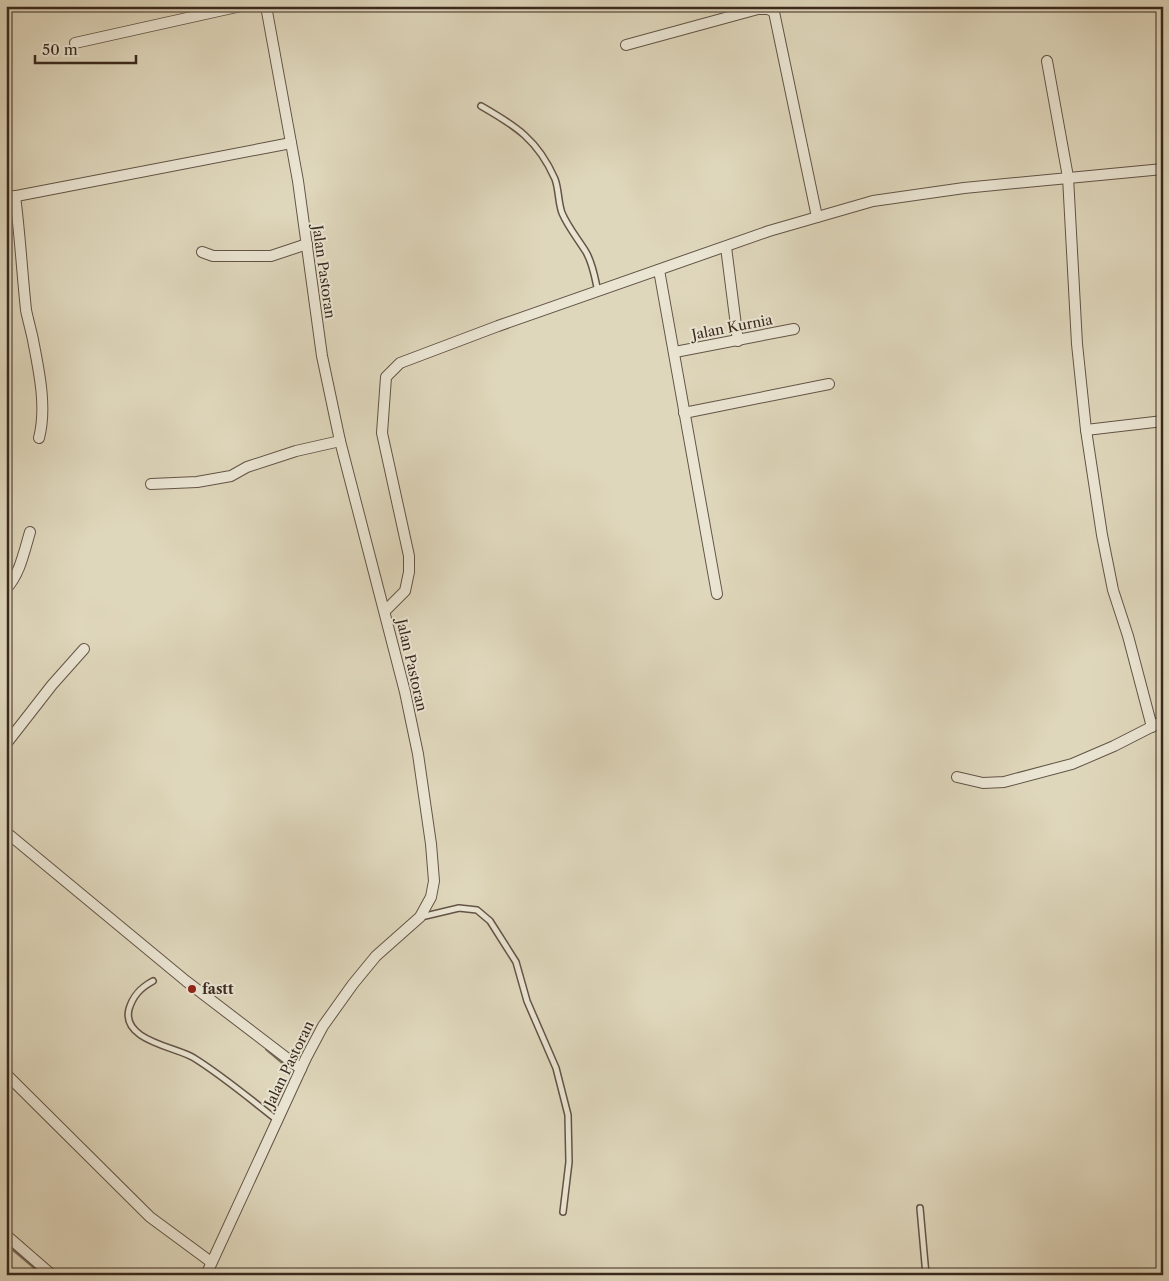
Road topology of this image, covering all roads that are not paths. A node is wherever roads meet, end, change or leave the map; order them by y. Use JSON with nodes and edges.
{"nodes":[{"id":1,"x":241,"y":6,"type":"edge"},
{"id":2,"x":266,"y":6,"type":"edge"},
{"id":3,"x":75,"y":44,"type":"dead end"},
{"id":4,"x":626,"y":45,"type":"dead end"},
{"id":5,"x":1046,"y":61,"type":"dead end"},
{"id":6,"x":480,"y":106,"type":"dead end"},
{"id":7,"x":291,"y":143,"type":"junction"},
{"id":8,"x":1163,"y":169,"type":"edge"},
{"id":9,"x":1068,"y":177,"type":"junction"},
{"id":10,"x":11,"y":197,"type":"edge"},
{"id":11,"x":817,"y":217,"type":"junction"},
{"id":12,"x":307,"y":244,"type":"junction"},
{"id":13,"x":726,"y":247,"type":"junction"},
{"id":14,"x":202,"y":252,"type":"dead end"},
{"id":15,"x":659,"y":270,"type":"junction"},
{"id":16,"x":598,"y":292,"type":"junction"},
{"id":17,"x":794,"y":329,"type":"dead end"},
{"id":18,"x":738,"y":341,"type":"junction"},
{"id":19,"x":675,"y":352,"type":"junction"},
{"id":20,"x":829,"y":384,"type":"dead end"},
{"id":21,"x":684,"y":413,"type":"junction"},
{"id":22,"x":1163,"y":421,"type":"edge"},
{"id":23,"x":1086,"y":430,"type":"junction"},
{"id":24,"x":39,"y":438,"type":"dead end"},
{"id":25,"x":340,"y":441,"type":"junction"},
{"id":26,"x":150,"y":484,"type":"dead end"},
{"id":27,"x":30,"y":532,"type":"dead end"},
{"id":28,"x":6,"y":589,"type":"edge"},
{"id":29,"x":717,"y":594,"type":"dead end"},
{"id":30,"x":385,"y":611,"type":"junction"},
{"id":31,"x":84,"y":649,"type":"dead end"},
{"id":32,"x":1163,"y":721,"type":"edge"},
{"id":33,"x":1152,"y":727,"type":"junction"},
{"id":34,"x":6,"y":744,"type":"edge"},
{"id":35,"x":957,"y":777,"type":"dead end"},
{"id":36,"x":6,"y":832,"type":"edge"},
{"id":37,"x":420,"y":917,"type":"junction"},
{"id":38,"x":153,"y":981,"type":"dead end"},
{"id":39,"x":301,"y":1069,"type":"junction"},
{"id":40,"x":6,"y":1074,"type":"edge"},
{"id":41,"x":277,"y":1120,"type":"junction"},
{"id":42,"x":920,"y":1208,"type":"dead end"},
{"id":43,"x":563,"y":1212,"type":"dead end"},
{"id":44,"x":6,"y":1235,"type":"edge"},
{"id":45,"x":212,"y":1262,"type":"junction"},
{"id":46,"x":52,"y":1275,"type":"edge"},
{"id":47,"x":206,"y":1275,"type":"edge"},
{"id":48,"x":926,"y":1275,"type":"edge"}],
"edges":[{"from":1,"to":3,"type":"street"},
{"from":2,"to":7,"type":"street","name":"Jalan Pastoran"},
{"from":4,"to":11,"type":"street"},
{"from":5,"to":9,"type":"street"},
{"from":6,"to":16,"type":"lane"},
{"from":7,"to":10,"type":"street"},
{"from":7,"to":12,"type":"street","name":"Jalan Pastoran"},
{"from":8,"to":9,"type":"street"},
{"from":9,"to":11,"type":"street"},
{"from":9,"to":23,"type":"street"},
{"from":10,"to":24,"type":"street"},
{"from":11,"to":13,"type":"street"},
{"from":12,"to":14,"type":"street"},
{"from":12,"to":25,"type":"street","name":"Jalan Pastoran"},
{"from":13,"to":15,"type":"street"},
{"from":13,"to":18,"type":"street"},
{"from":15,"to":16,"type":"street"},
{"from":15,"to":19,"type":"street"},
{"from":16,"to":30,"type":"street"},
{"from":17,"to":18,"type":"street","name":"Jalan Kurnia"},
{"from":18,"to":19,"type":"street","name":"Jalan Kurnia"},
{"from":19,"to":21,"type":"street"},
{"from":20,"to":21,"type":"street"},
{"from":21,"to":29,"type":"street"},
{"from":22,"to":23,"type":"street"},
{"from":23,"to":33,"type":"street"},
{"from":25,"to":26,"type":"street"},
{"from":25,"to":30,"type":"street","name":"Jalan Pastoran"},
{"from":27,"to":28,"type":"street"},
{"from":30,"to":37,"type":"street","name":"Jalan Pastoran"},
{"from":31,"to":34,"type":"street"},
{"from":32,"to":33,"type":"street"},
{"from":33,"to":35,"type":"street"},
{"from":36,"to":39,"type":"street"},
{"from":37,"to":39,"type":"street","name":"Jalan Pastoran"},
{"from":37,"to":43,"type":"lane"},
{"from":38,"to":41,"type":"lane"},
{"from":39,"to":41,"type":"street","name":"Jalan Pastoran"},
{"from":40,"to":45,"type":"street"},
{"from":41,"to":45,"type":"street","name":"Jalan Pastoran"},
{"from":42,"to":48,"type":"lane"},
{"from":44,"to":46,"type":"street"},
{"from":45,"to":47,"type":"street","name":"Jalan Pastoran"}]}
